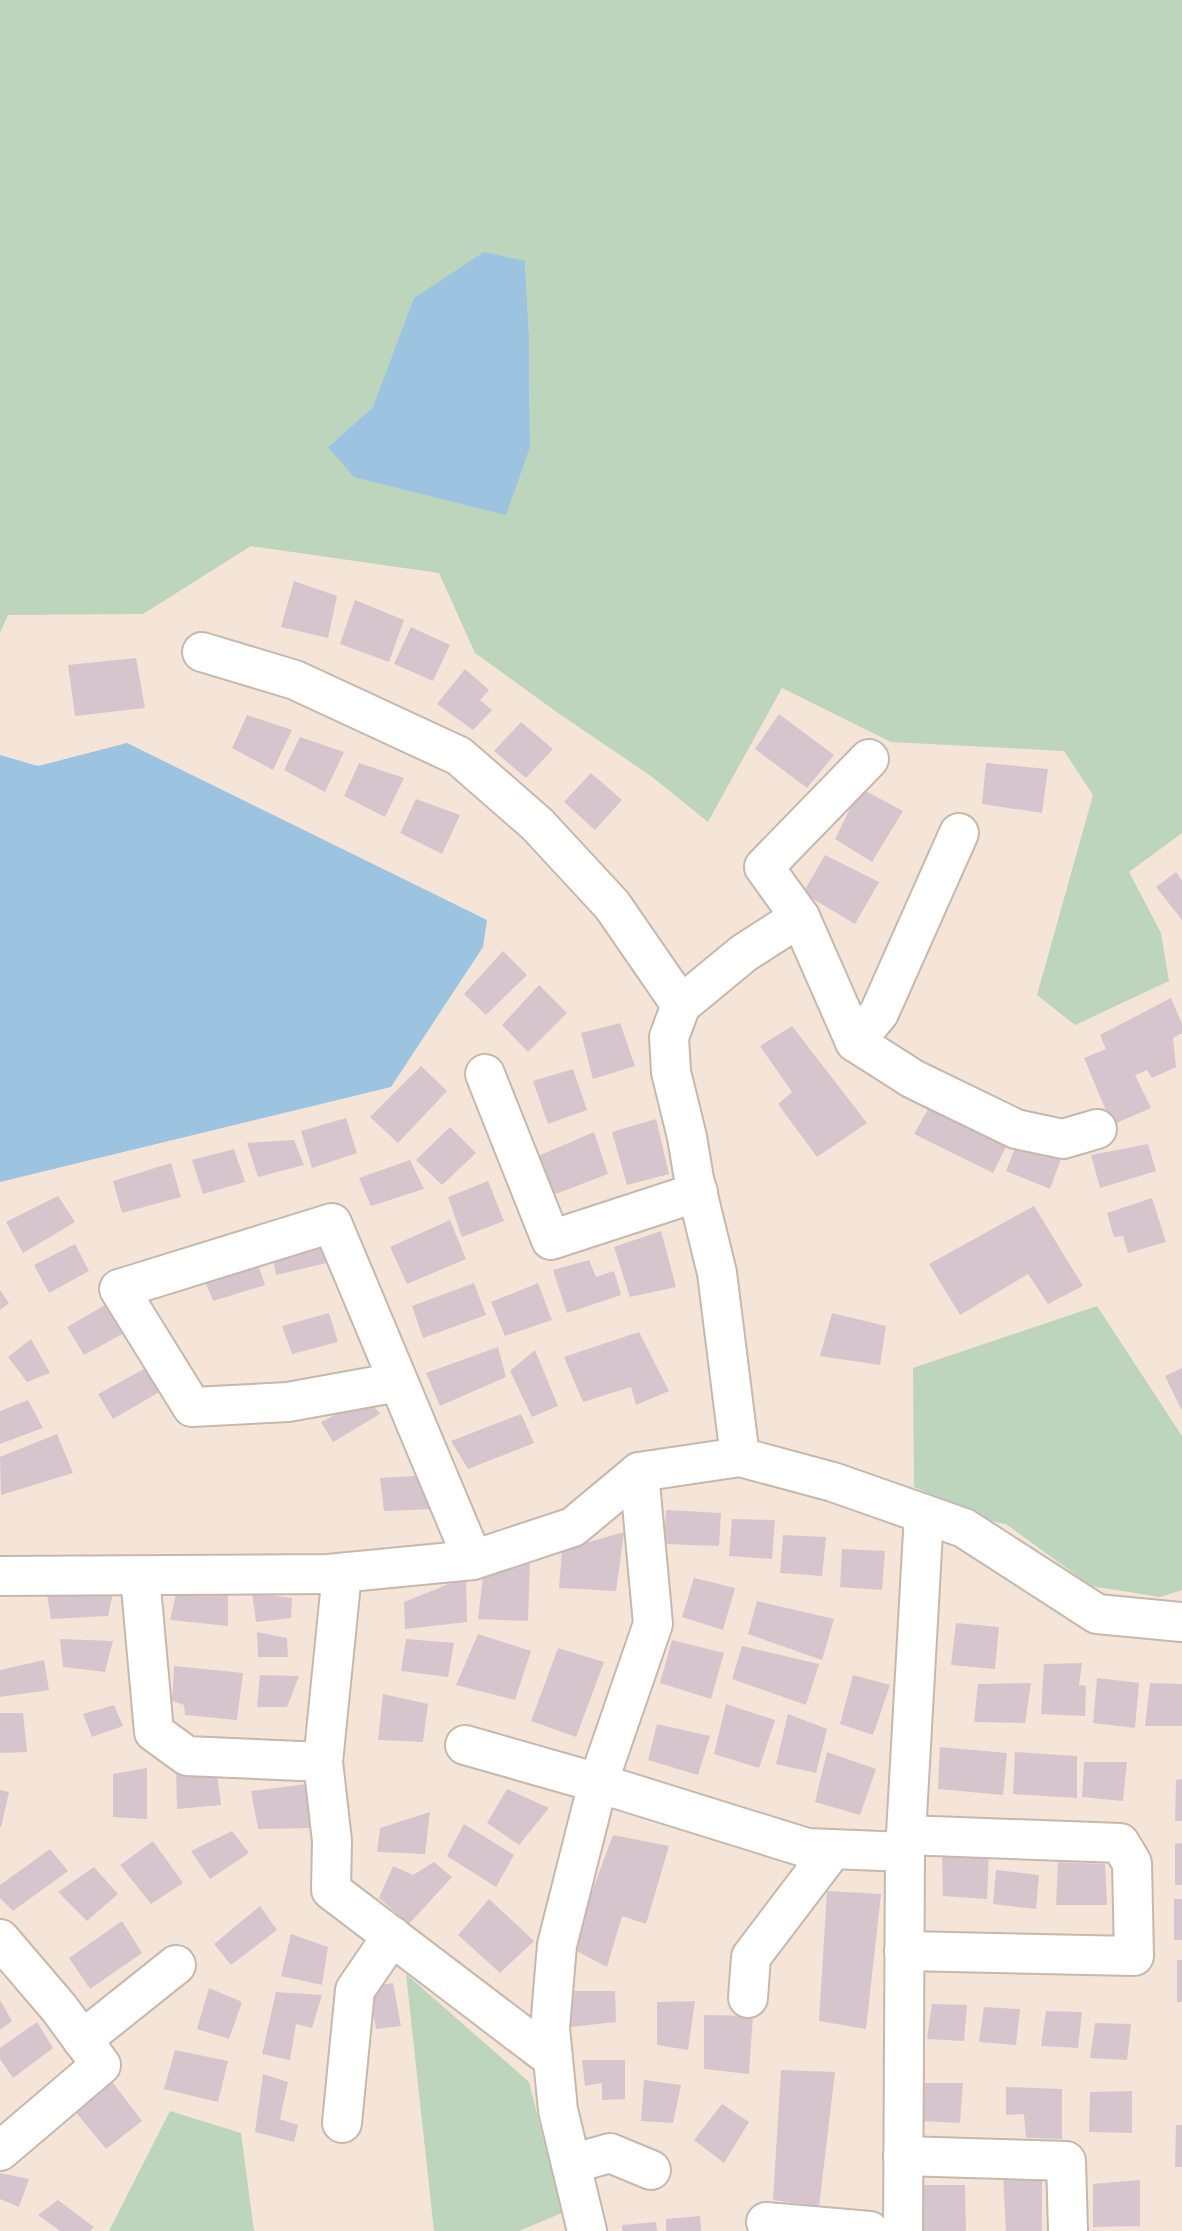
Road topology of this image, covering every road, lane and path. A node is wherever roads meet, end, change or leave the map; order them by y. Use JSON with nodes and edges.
{"nodes":[{"id":1,"x":202,"y":652,"type":"dead end"},
{"id":2,"x":869,"y":759,"type":"dead end"},
{"id":3,"x":959,"y":833,"type":"dead end"},
{"id":4,"x":800,"y":917,"type":"junction"},
{"id":5,"x":681,"y":1005,"type":"junction"},
{"id":6,"x":855,"y":1042,"type":"junction"},
{"id":7,"x":485,"y":1074,"type":"dead end"},
{"id":8,"x":1097,"y":1129,"type":"dead end"},
{"id":9,"x":698,"y":1192,"type":"junction"},
{"id":10,"x":398,"y":1382,"type":"junction"},
{"id":11,"x":740,"y":1457,"type":"junction"},
{"id":12,"x":639,"y":1472,"type":"junction"},
{"id":13,"x":923,"y":1514,"type":"junction"},
{"id":14,"x":473,"y":1560,"type":"junction"},
{"id":15,"x":342,"y":1573,"type":"junction"},
{"id":16,"x":0,"y":1576,"type":"edge"},
{"id":17,"x":140,"y":1576,"type":"junction"},
{"id":18,"x":1182,"y":1622,"type":"edge"},
{"id":19,"x":465,"y":1745,"type":"dead end"},
{"id":20,"x":323,"y":1762,"type":"junction"},
{"id":21,"x":598,"y":1783,"type":"junction"},
{"id":22,"x":905,"y":1844,"type":"junction"},
{"id":23,"x":833,"y":1849,"type":"junction"},
{"id":24,"x":392,"y":1936,"type":"junction"},
{"id":25,"x":0,"y":1939,"type":"edge"},
{"id":26,"x":904,"y":1951,"type":"junction"},
{"id":27,"x":176,"y":1965,"type":"dead end"},
{"id":28,"x":748,"y":1998,"type":"dead end"},
{"id":29,"x":82,"y":2040,"type":"junction"},
{"id":30,"x":553,"y":2059,"type":"junction"},
{"id":31,"x":342,"y":2123,"type":"dead end"},
{"id":32,"x":0,"y":2151,"type":"edge"},
{"id":33,"x":903,"y":2156,"type":"junction"},
{"id":34,"x":571,"y":2164,"type":"junction"},
{"id":35,"x":651,"y":2170,"type":"dead end"},
{"id":36,"x":766,"y":2222,"type":"dead end"},
{"id":37,"x":578,"y":2227,"type":"edge"},
{"id":38,"x":870,"y":2231,"type":"edge"},
{"id":39,"x":903,"y":2231,"type":"edge"},
{"id":40,"x":1068,"y":2231,"type":"edge"}],
"edges":[{"from":1,"to":5,"type":"street"},
{"from":2,"to":4,"type":"street"},
{"from":3,"to":6,"type":"street"},
{"from":4,"to":5,"type":"street"},
{"from":4,"to":6,"type":"street"},
{"from":5,"to":9,"type":"street"},
{"from":6,"to":8,"type":"street"},
{"from":7,"to":9,"type":"street"},
{"from":9,"to":11,"type":"street"},
{"from":10,"to":10,"type":"street"},
{"from":10,"to":14,"type":"street"},
{"from":11,"to":12,"type":"street"},
{"from":11,"to":13,"type":"street"},
{"from":12,"to":14,"type":"street"},
{"from":12,"to":21,"type":"street"},
{"from":13,"to":18,"type":"street"},
{"from":13,"to":22,"type":"street"},
{"from":14,"to":15,"type":"street"},
{"from":15,"to":17,"type":"street"},
{"from":15,"to":20,"type":"street"},
{"from":16,"to":17,"type":"street"},
{"from":17,"to":20,"type":"street"},
{"from":19,"to":21,"type":"street"},
{"from":20,"to":24,"type":"street"},
{"from":21,"to":23,"type":"street"},
{"from":21,"to":30,"type":"street"},
{"from":22,"to":23,"type":"street"},
{"from":22,"to":26,"type":"street"},
{"from":22,"to":26,"type":"street"},
{"from":23,"to":28,"type":"street"},
{"from":24,"to":30,"type":"street"},
{"from":24,"to":31,"type":"street"},
{"from":25,"to":29,"type":"street"},
{"from":26,"to":33,"type":"street"},
{"from":27,"to":29,"type":"street"},
{"from":29,"to":32,"type":"street"},
{"from":30,"to":34,"type":"street"},
{"from":33,"to":39,"type":"street"},
{"from":33,"to":40,"type":"street"},
{"from":34,"to":35,"type":"street"},
{"from":34,"to":37,"type":"street"},
{"from":36,"to":38,"type":"street"}]}
